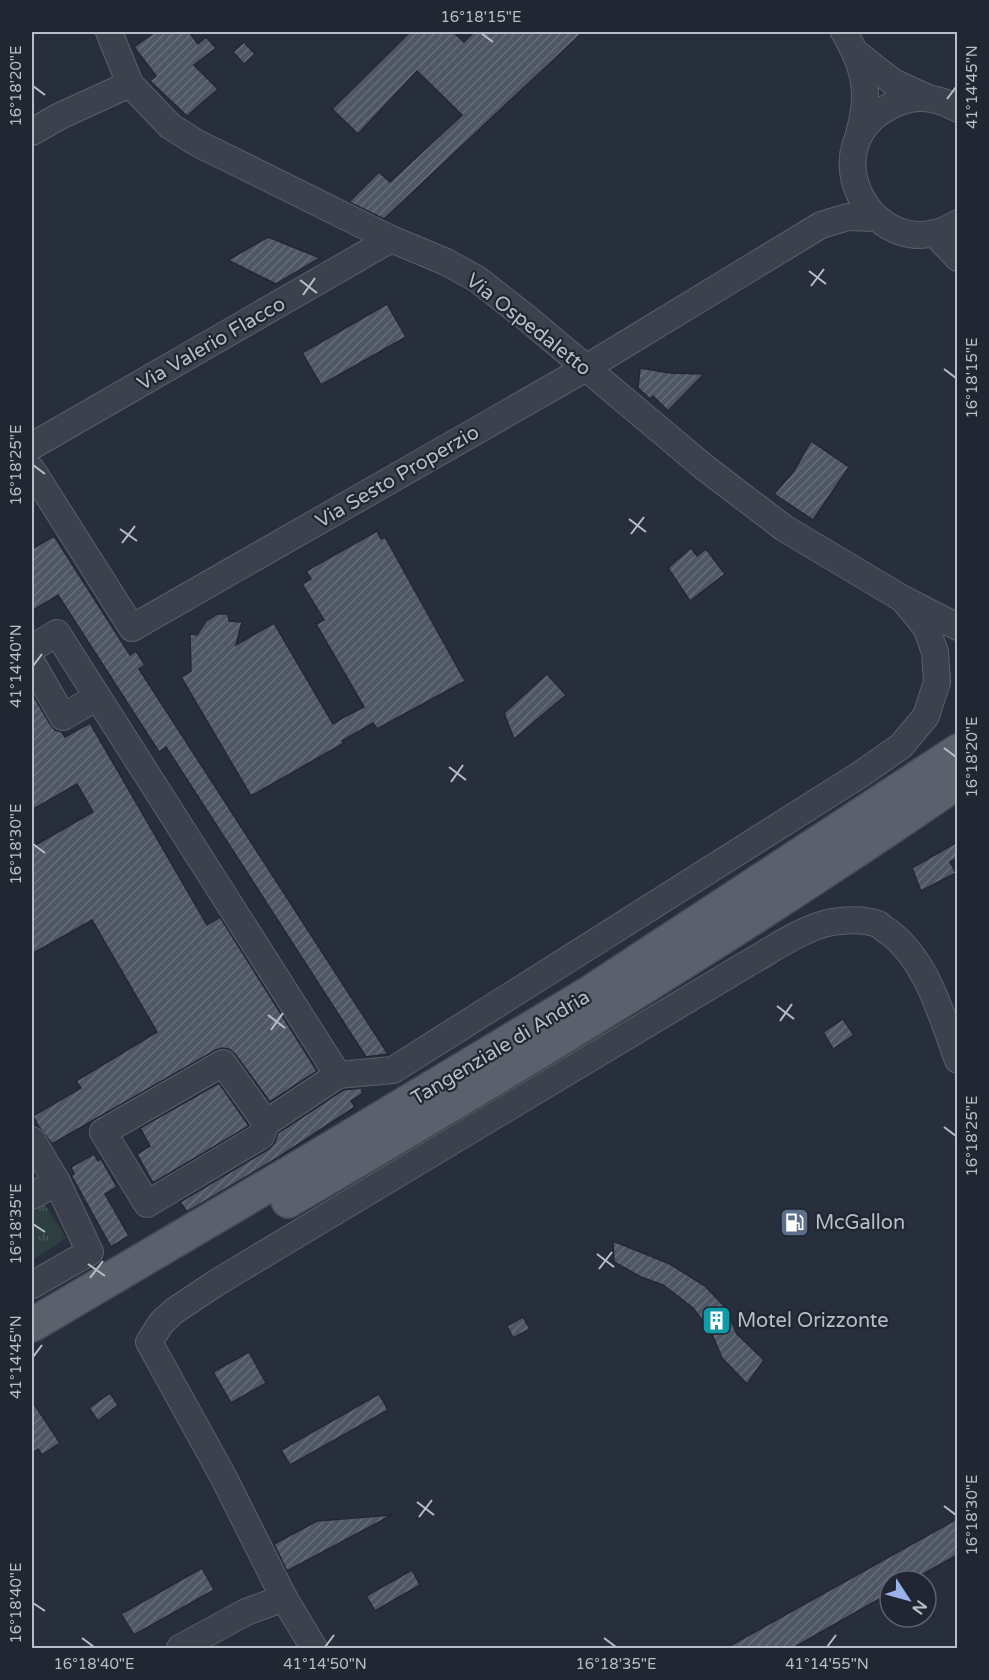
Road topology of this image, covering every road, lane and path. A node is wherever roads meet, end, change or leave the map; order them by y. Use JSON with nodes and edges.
{"nodes":[{"id":1,"x":109,"y":32,"type":"edge"},
{"id":2,"x":850,"y":42,"type":"edge"},
{"id":3,"x":130,"y":84,"type":"junction"},
{"id":4,"x":947,"y":104,"type":"edge"},
{"id":5,"x":32,"y":132,"type":"edge"},
{"id":6,"x":857,"y":140,"type":"junction"},
{"id":7,"x":854,"y":182,"type":"junction"},
{"id":8,"x":875,"y":218,"type":"junction"},
{"id":9,"x":957,"y":223,"type":"edge"},
{"id":10,"x":821,"y":225,"type":"junction"},
{"id":11,"x":934,"y":233,"type":"junction"},
{"id":12,"x":391,"y":239,"type":"junction"},
{"id":13,"x":957,"y":258,"type":"edge"},
{"id":14,"x":586,"y":368,"type":"junction"},
{"id":15,"x":32,"y":446,"type":"edge"},
{"id":16,"x":32,"y":471,"type":"edge"},
{"id":17,"x":903,"y":599,"type":"junction"},
{"id":18,"x":957,"y":627,"type":"edge"},
{"id":19,"x":32,"y":648,"type":"edge"},
{"id":20,"x":32,"y":663,"type":"edge"},
{"id":21,"x":97,"y":698,"type":"junction"},
{"id":22,"x":957,"y":751,"type":"edge"},
{"id":23,"x":957,"y":782,"type":"edge"},
{"id":24,"x":957,"y":1060,"type":"edge"},
{"id":25,"x":338,"y":1075,"type":"junction"},
{"id":26,"x":266,"y":1124,"type":"junction"},
{"id":27,"x":32,"y":1140,"type":"edge"},
{"id":28,"x":57,"y":1182,"type":"junction"},
{"id":29,"x":32,"y":1196,"type":"edge"},
{"id":30,"x":32,"y":1285,"type":"edge"},
{"id":31,"x":32,"y":1325,"type":"edge"},
{"id":32,"x":32,"y":1349,"type":"edge"},
{"id":33,"x":284,"y":1598,"type":"junction"},
{"id":34,"x":180,"y":1648,"type":"edge"},
{"id":35,"x":314,"y":1648,"type":"edge"}],
"edges":[{"from":1,"to":3,"type":"street","name":"Via Ospedaletto"},
{"from":2,"to":4,"type":"street"},
{"from":2,"to":6,"type":"street"},
{"from":3,"to":5,"type":"street"},
{"from":3,"to":12,"type":"street","name":"Via Ospedaletto"},
{"from":4,"to":6,"type":"street"},
{"from":6,"to":7,"type":"street"},
{"from":7,"to":8,"type":"street"},
{"from":7,"to":10,"type":"street","name":"Via Sesto Properzio"},
{"from":8,"to":10,"type":"street","name":"Via Sesto Properzio"},
{"from":8,"to":11,"type":"street"},
{"from":9,"to":11,"type":"street"},
{"from":10,"to":14,"type":"street","name":"Via Sesto Properzio"},
{"from":11,"to":13,"type":"street"},
{"from":12,"to":14,"type":"street","name":"Via Ospedaletto"},
{"from":12,"to":15,"type":"street","name":"Via Valerio Flacco"},
{"from":14,"to":16,"type":"street","name":"Via Sesto Properzio"},
{"from":14,"to":17,"type":"street","name":"Via Ospedaletto"},
{"from":17,"to":18,"type":"street","name":"Via Ospedaletto"},
{"from":17,"to":25,"type":"street"},
{"from":19,"to":21,"type":"street"},
{"from":20,"to":21,"type":"street"},
{"from":21,"to":25,"type":"street"},
{"from":22,"to":31,"type":"main road","name":"Tangenziale di Andria"},
{"from":23,"to":32,"type":"main road","name":"Tangenziale di Andria"},
{"from":24,"to":33,"type":"street"},
{"from":25,"to":26,"type":"street"},
{"from":26,"to":26,"type":"street"},
{"from":27,"to":28,"type":"street"},
{"from":28,"to":29,"type":"street"},
{"from":28,"to":30,"type":"street"},
{"from":33,"to":34,"type":"street"},
{"from":33,"to":35,"type":"street"}]}
